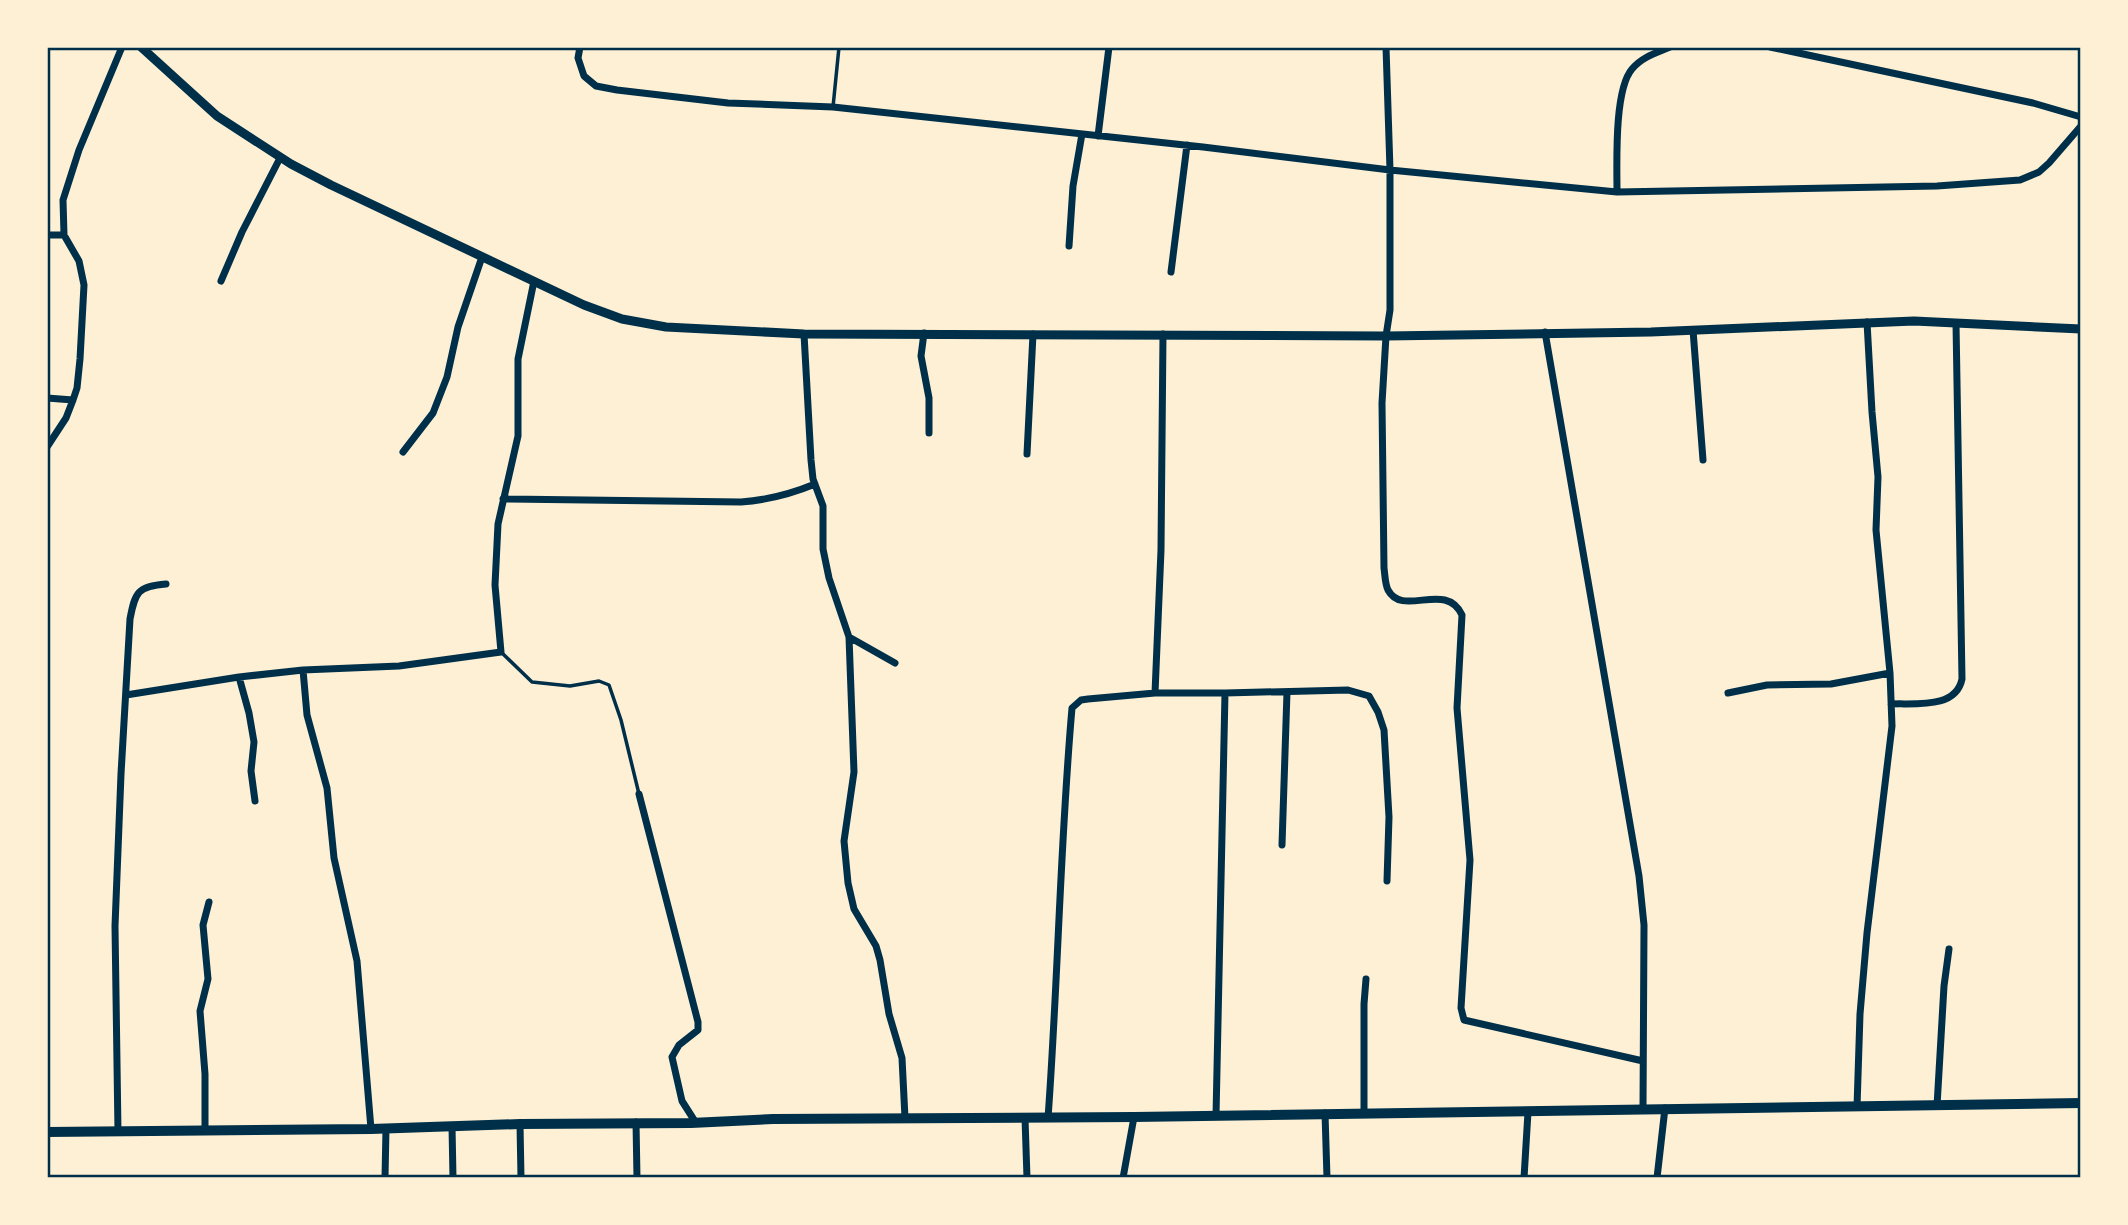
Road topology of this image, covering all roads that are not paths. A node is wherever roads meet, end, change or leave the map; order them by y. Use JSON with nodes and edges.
{"nodes":[{"id":1,"x":122,"y":47,"type":"edge"},
{"id":2,"x":141,"y":47,"type":"edge"},
{"id":3,"x":580,"y":47,"type":"edge"},
{"id":4,"x":839,"y":47,"type":"edge"},
{"id":5,"x":1109,"y":47,"type":"edge"},
{"id":6,"x":1386,"y":47,"type":"edge"},
{"id":7,"x":1670,"y":47,"type":"edge"},
{"id":8,"x":1770,"y":47,"type":"edge"},
{"id":9,"x":833,"y":107,"type":"junction"},
{"id":10,"x":2081,"y":117,"type":"edge"},
{"id":11,"x":2081,"y":126,"type":"edge"},
{"id":12,"x":1082,"y":134,"type":"junction"},
{"id":13,"x":1098,"y":136,"type":"junction"},
{"id":14,"x":1187,"y":145,"type":"junction"},
{"id":15,"x":280,"y":158,"type":"junction"},
{"id":16,"x":1390,"y":170,"type":"junction"},
{"id":17,"x":1617,"y":192,"type":"junction"},
{"id":18,"x":47,"y":235,"type":"edge"},
{"id":19,"x":64,"y":235,"type":"junction"},
{"id":20,"x":1069,"y":246,"type":"dead end"},
{"id":21,"x":482,"y":257,"type":"junction"},
{"id":22,"x":1171,"y":272,"type":"dead end"},
{"id":23,"x":220,"y":281,"type":"dead end"},
{"id":24,"x":534,"y":281,"type":"junction"},
{"id":25,"x":1867,"y":322,"type":"junction"},
{"id":26,"x":1956,"y":323,"type":"junction"},
{"id":27,"x":2081,"y":328,"type":"edge"},
{"id":28,"x":1693,"y":330,"type":"junction"},
{"id":29,"x":1545,"y":332,"type":"junction"},
{"id":30,"x":924,"y":333,"type":"junction"},
{"id":31,"x":804,"y":334,"type":"junction"},
{"id":32,"x":1033,"y":334,"type":"junction"},
{"id":33,"x":1163,"y":334,"type":"junction"},
{"id":34,"x":1386,"y":336,"type":"junction"},
{"id":35,"x":47,"y":398,"type":"edge"},
{"id":36,"x":73,"y":400,"type":"junction"},
{"id":37,"x":929,"y":433,"type":"dead end"},
{"id":38,"x":47,"y":447,"type":"edge"},
{"id":39,"x":403,"y":452,"type":"dead end"},
{"id":40,"x":1027,"y":454,"type":"dead end"},
{"id":41,"x":1703,"y":460,"type":"dead end"},
{"id":42,"x":815,"y":484,"type":"junction"},
{"id":43,"x":503,"y":499,"type":"junction"},
{"id":44,"x":166,"y":584,"type":"dead end"},
{"id":45,"x":849,"y":637,"type":"junction"},
{"id":46,"x":501,"y":652,"type":"junction"},
{"id":47,"x":895,"y":663,"type":"dead end"},
{"id":48,"x":303,"y":670,"type":"junction"},
{"id":49,"x":1890,"y":673,"type":"junction"},
{"id":50,"x":239,"y":677,"type":"junction"},
{"id":51,"x":1287,"y":692,"type":"junction"},
{"id":52,"x":1155,"y":693,"type":"junction"},
{"id":53,"x":1225,"y":693,"type":"junction"},
{"id":54,"x":1728,"y":693,"type":"dead end"},
{"id":55,"x":126,"y":695,"type":"junction"},
{"id":56,"x":1891,"y":704,"type":"junction"},
{"id":57,"x":639,"y":794,"type":"joint"},
{"id":58,"x":255,"y":801,"type":"dead end"},
{"id":59,"x":1282,"y":845,"type":"dead end"},
{"id":60,"x":1387,"y":881,"type":"dead end"},
{"id":61,"x":209,"y":902,"type":"dead end"},
{"id":62,"x":1949,"y":949,"type":"dead end"},
{"id":63,"x":1366,"y":979,"type":"dead end"},
{"id":64,"x":1643,"y":1061,"type":"junction"},
{"id":65,"x":2081,"y":1103,"type":"edge"},
{"id":66,"x":1937,"y":1106,"type":"junction"},
{"id":67,"x":1857,"y":1107,"type":"junction"},
{"id":68,"x":1643,"y":1108,"type":"junction"},
{"id":69,"x":1665,"y":1108,"type":"junction"},
{"id":70,"x":1528,"y":1112,"type":"junction"},
{"id":71,"x":1325,"y":1113,"type":"junction"},
{"id":72,"x":1364,"y":1113,"type":"junction"},
{"id":73,"x":1216,"y":1116,"type":"junction"},
{"id":74,"x":1134,"y":1117,"type":"junction"},
{"id":75,"x":905,"y":1118,"type":"junction"},
{"id":76,"x":1025,"y":1118,"type":"junction"},
{"id":77,"x":1048,"y":1118,"type":"junction"},
{"id":78,"x":636,"y":1122,"type":"junction"},
{"id":79,"x":694,"y":1123,"type":"junction"},
{"id":80,"x":520,"y":1124,"type":"junction"},
{"id":81,"x":452,"y":1126,"type":"junction"},
{"id":82,"x":386,"y":1128,"type":"junction"},
{"id":83,"x":371,"y":1129,"type":"junction"},
{"id":84,"x":205,"y":1131,"type":"junction"},
{"id":85,"x":47,"y":1132,"type":"edge"},
{"id":86,"x":118,"y":1132,"type":"junction"},
{"id":87,"x":385,"y":1178,"type":"edge"},
{"id":88,"x":453,"y":1178,"type":"edge"},
{"id":89,"x":522,"y":1178,"type":"edge"},
{"id":90,"x":637,"y":1178,"type":"edge"},
{"id":91,"x":1027,"y":1178,"type":"edge"},
{"id":92,"x":1123,"y":1178,"type":"edge"},
{"id":93,"x":1327,"y":1178,"type":"edge"},
{"id":94,"x":1524,"y":1178,"type":"edge"},
{"id":95,"x":1657,"y":1178,"type":"edge"}],
"edges":[{"from":1,"to":19,"type":"street"},
{"from":2,"to":15,"type":"street"},
{"from":3,"to":9,"type":"street"},
{"from":4,"to":9,"type":"lane"},
{"from":5,"to":13,"type":"street"},
{"from":6,"to":16,"type":"street"},
{"from":7,"to":17,"type":"street"},
{"from":8,"to":10,"type":"street"},
{"from":9,"to":12,"type":"street"},
{"from":11,"to":17,"type":"street"},
{"from":12,"to":13,"type":"street"},
{"from":12,"to":20,"type":"street"},
{"from":13,"to":14,"type":"street"},
{"from":14,"to":16,"type":"street"},
{"from":14,"to":22,"type":"street"},
{"from":15,"to":21,"type":"street"},
{"from":15,"to":23,"type":"street"},
{"from":16,"to":17,"type":"street"},
{"from":16,"to":34,"type":"street"},
{"from":18,"to":19,"type":"street"},
{"from":19,"to":36,"type":"street"},
{"from":21,"to":24,"type":"street"},
{"from":21,"to":39,"type":"street"},
{"from":24,"to":31,"type":"street"},
{"from":24,"to":43,"type":"street"},
{"from":25,"to":26,"type":"street"},
{"from":25,"to":28,"type":"street"},
{"from":25,"to":49,"type":"street"},
{"from":26,"to":27,"type":"street"},
{"from":26,"to":56,"type":"street"},
{"from":28,"to":29,"type":"street"},
{"from":28,"to":41,"type":"street"},
{"from":29,"to":34,"type":"street"},
{"from":29,"to":64,"type":"street"},
{"from":30,"to":31,"type":"street"},
{"from":30,"to":32,"type":"street"},
{"from":30,"to":37,"type":"street"},
{"from":31,"to":42,"type":"street"},
{"from":32,"to":33,"type":"street"},
{"from":32,"to":40,"type":"street"},
{"from":33,"to":34,"type":"street"},
{"from":33,"to":52,"type":"street"},
{"from":34,"to":64,"type":"street"},
{"from":35,"to":36,"type":"street"},
{"from":36,"to":38,"type":"street"},
{"from":42,"to":43,"type":"street"},
{"from":42,"to":45,"type":"street"},
{"from":43,"to":46,"type":"street"},
{"from":44,"to":55,"type":"street"},
{"from":45,"to":47,"type":"street"},
{"from":45,"to":75,"type":"street"},
{"from":46,"to":48,"type":"street"},
{"from":46,"to":57,"type":"lane"},
{"from":48,"to":50,"type":"street"},
{"from":48,"to":83,"type":"street"},
{"from":49,"to":54,"type":"street"},
{"from":49,"to":56,"type":"street"},
{"from":50,"to":55,"type":"street"},
{"from":50,"to":58,"type":"street"},
{"from":51,"to":53,"type":"street"},
{"from":51,"to":59,"type":"street"},
{"from":51,"to":60,"type":"street"},
{"from":52,"to":53,"type":"street"},
{"from":52,"to":77,"type":"street"},
{"from":53,"to":73,"type":"street"},
{"from":55,"to":86,"type":"street"},
{"from":56,"to":67,"type":"street"},
{"from":57,"to":79,"type":"street"},
{"from":61,"to":84,"type":"street"},
{"from":62,"to":66,"type":"street"},
{"from":63,"to":72,"type":"street"},
{"from":64,"to":68,"type":"street"},
{"from":65,"to":66,"type":"main road"},
{"from":66,"to":67,"type":"main road"},
{"from":67,"to":69,"type":"main road"},
{"from":68,"to":69,"type":"main road"},
{"from":68,"to":70,"type":"main road"},
{"from":69,"to":95,"type":"street"},
{"from":70,"to":72,"type":"main road"},
{"from":70,"to":94,"type":"street"},
{"from":71,"to":72,"type":"main road"},
{"from":71,"to":73,"type":"main road"},
{"from":71,"to":93,"type":"street"},
{"from":73,"to":74,"type":"main road"},
{"from":74,"to":77,"type":"main road"},
{"from":74,"to":92,"type":"street"},
{"from":75,"to":76,"type":"main road"},
{"from":75,"to":79,"type":"main road"},
{"from":76,"to":77,"type":"main road"},
{"from":76,"to":91,"type":"street"},
{"from":78,"to":79,"type":"main road"},
{"from":78,"to":80,"type":"main road"},
{"from":78,"to":90,"type":"street"},
{"from":80,"to":81,"type":"main road"},
{"from":80,"to":89,"type":"street"},
{"from":81,"to":82,"type":"main road"},
{"from":81,"to":88,"type":"street"},
{"from":82,"to":83,"type":"main road"},
{"from":82,"to":87,"type":"street"},
{"from":83,"to":84,"type":"main road"},
{"from":84,"to":86,"type":"main road"},
{"from":85,"to":86,"type":"main road"}]}
